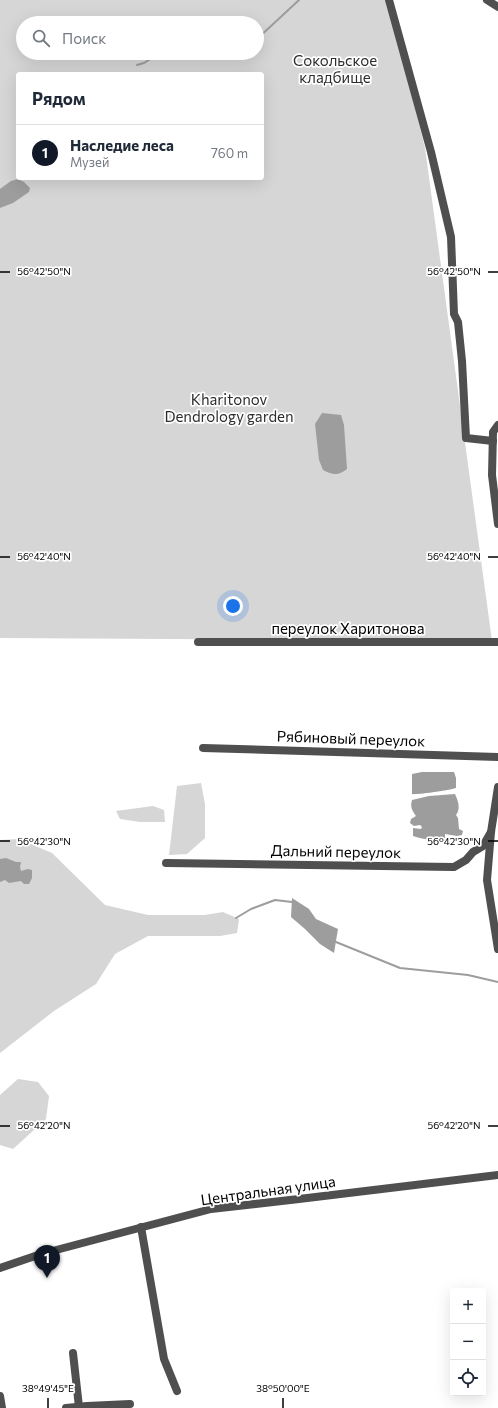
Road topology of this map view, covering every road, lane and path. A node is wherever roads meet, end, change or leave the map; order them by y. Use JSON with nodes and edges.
{"nodes":[{"id":1,"x":389,"y":0,"type":"edge"},
{"id":2,"x":486,"y":0,"type":"edge"},
{"id":3,"x":498,"y":7,"type":"edge"},
{"id":4,"x":498,"y":425,"type":"edge"},
{"id":5,"x":493,"y":441,"type":"junction"},
{"id":6,"x":495,"y":475,"type":"edge"},
{"id":7,"x":498,"y":524,"type":"edge"},
{"id":8,"x":198,"y":642,"type":"dead end"},
{"id":9,"x":498,"y":642,"type":"edge"},
{"id":10,"x":203,"y":748,"type":"dead end"},
{"id":11,"x":498,"y":757,"type":"edge"},
{"id":12,"x":498,"y":787,"type":"edge"},
{"id":13,"x":490,"y":832,"type":"junction"},
{"id":14,"x":166,"y":863,"type":"dead end"},
{"id":15,"x":498,"y":949,"type":"edge"},
{"id":16,"x":498,"y":1175,"type":"edge"},
{"id":17,"x":142,"y":1228,"type":"junction"},
{"id":18,"x":0,"y":1268,"type":"edge"},
{"id":19,"x":73,"y":1353,"type":"dead end"},
{"id":20,"x":177,"y":1391,"type":"dead end"},
{"id":21,"x":0,"y":1396,"type":"edge"},
{"id":22,"x":130,"y":1404,"type":"dead end"},
{"id":23,"x":84,"y":1407,"type":"edge"},
{"id":24,"x":2,"y":1408,"type":"edge"},
{"id":25,"x":66,"y":1408,"type":"edge"}],
"edges":[{"from":1,"to":5,"type":"street"},
{"from":2,"to":3,"type":"street"},
{"from":4,"to":5,"type":"street"},
{"from":5,"to":6,"type":"street"},
{"from":6,"to":7,"type":"street"},
{"from":8,"to":9,"type":"street","name":"переулок Харитонова"},
{"from":10,"to":11,"type":"street","name":"Рябиновый переулок"},
{"from":12,"to":13,"type":"street"},
{"from":13,"to":14,"type":"street","name":"Дальний переулок"},
{"from":13,"to":15,"type":"street"},
{"from":16,"to":17,"type":"street","name":"Центральная улица"},
{"from":17,"to":18,"type":"street","name":"Центральная улица"},
{"from":17,"to":20,"type":"street"},
{"from":19,"to":23,"type":"street"},
{"from":21,"to":24,"type":"street"},
{"from":22,"to":23,"type":"street"},
{"from":23,"to":25,"type":"street"}]}
